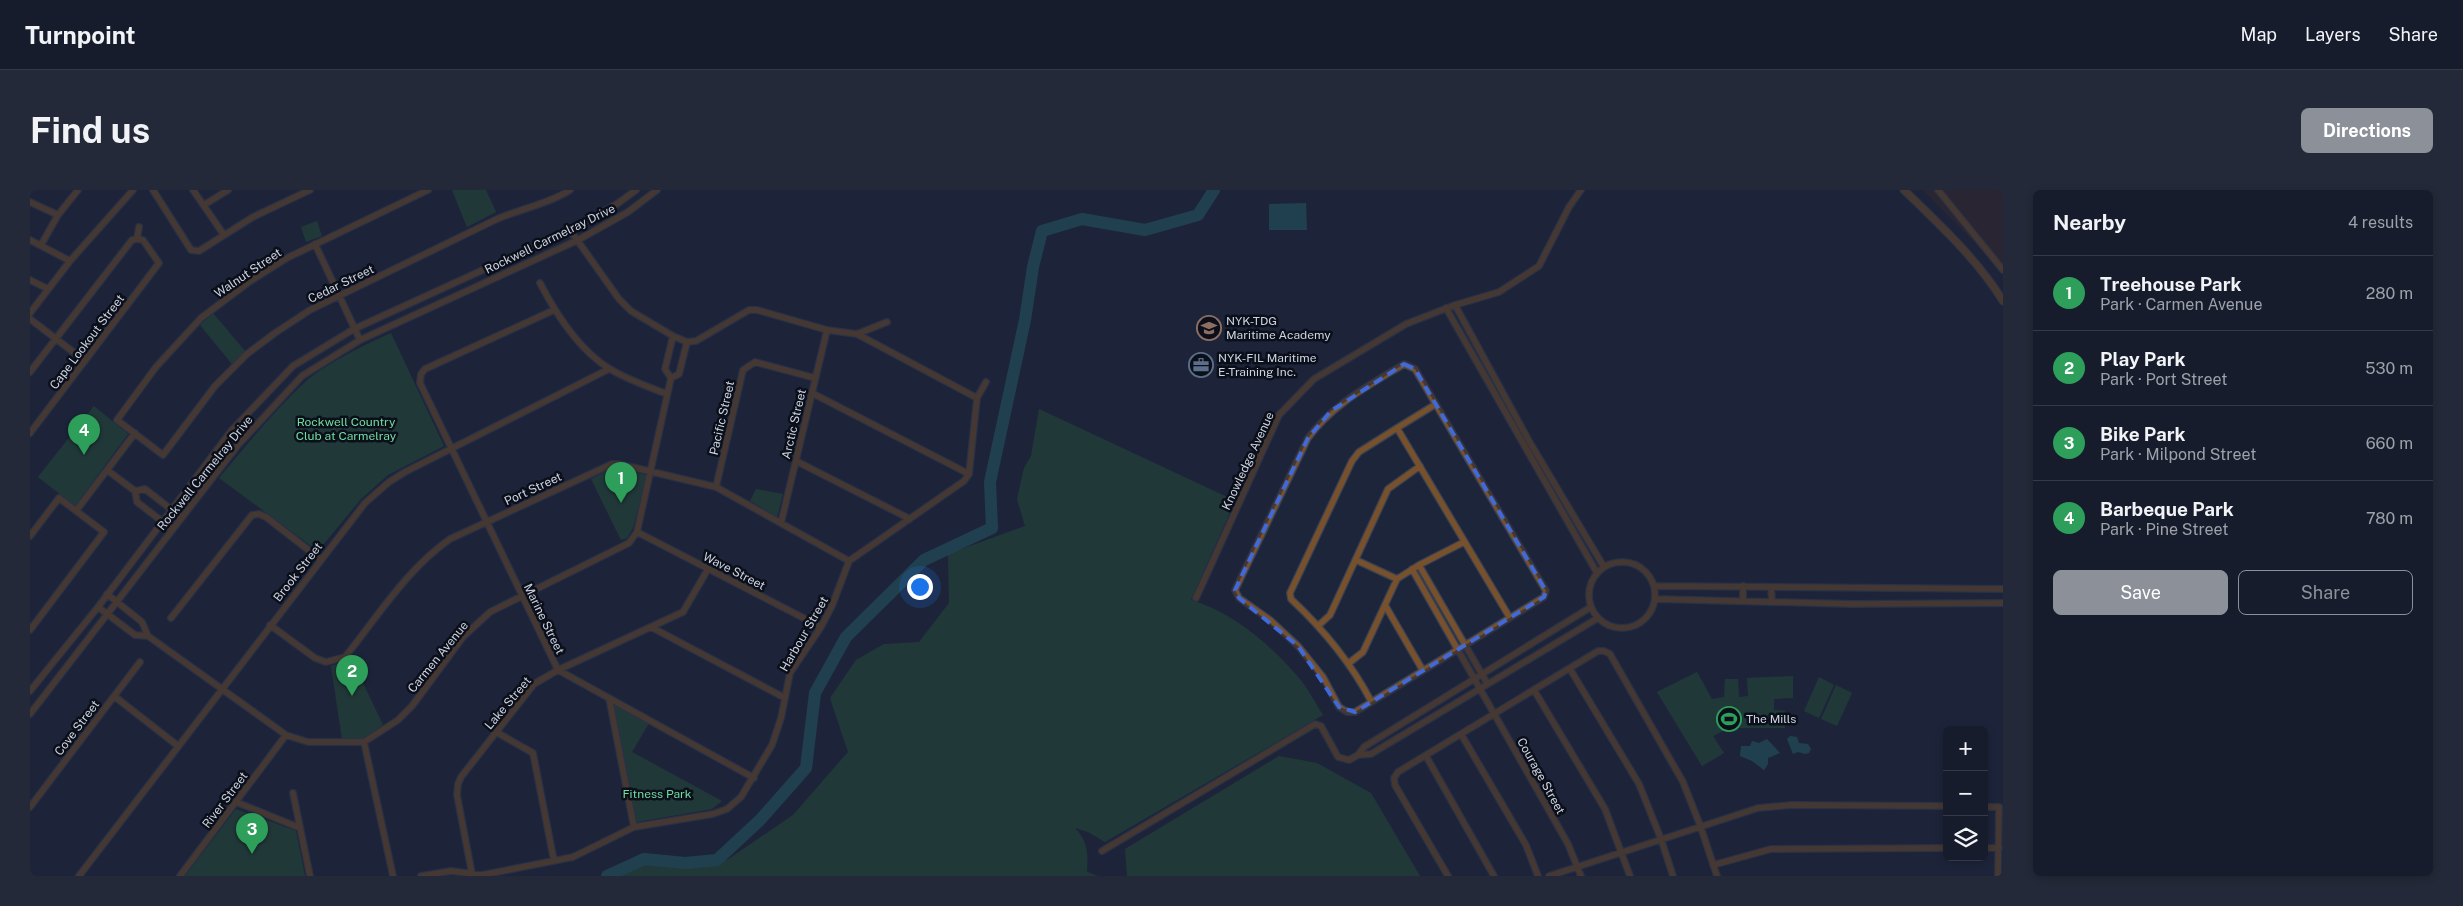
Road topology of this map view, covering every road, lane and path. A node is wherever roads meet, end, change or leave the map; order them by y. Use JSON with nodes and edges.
{"nodes":[{"id":1,"x":78,"y":190,"type":"edge"},
{"id":2,"x":132,"y":190,"type":"edge"},
{"id":3,"x":153,"y":190,"type":"edge"},
{"id":4,"x":193,"y":190,"type":"edge"},
{"id":5,"x":228,"y":190,"type":"edge"},
{"id":6,"x":310,"y":190,"type":"edge"},
{"id":7,"x":428,"y":190,"type":"edge"},
{"id":8,"x":570,"y":190,"type":"edge"},
{"id":9,"x":636,"y":190,"type":"edge"},
{"id":10,"x":657,"y":190,"type":"edge"},
{"id":11,"x":1582,"y":190,"type":"edge"},
{"id":12,"x":1904,"y":190,"type":"edge"},
{"id":13,"x":1938,"y":190,"type":"edge"},
{"id":14,"x":30,"y":202,"type":"edge"},
{"id":15,"x":204,"y":206,"type":"junction"},
{"id":16,"x":58,"y":215,"type":"junction"},
{"id":17,"x":139,"y":227,"type":"dead end"},
{"id":18,"x":570,"y":230,"type":"junction"},
{"id":19,"x":224,"y":235,"type":"junction"},
{"id":20,"x":137,"y":239,"type":"junction"},
{"id":21,"x":30,"y":240,"type":"edge"},
{"id":22,"x":578,"y":240,"type":"junction"},
{"id":23,"x":315,"y":244,"type":"junction"},
{"id":24,"x":41,"y":245,"type":"junction"},
{"id":25,"x":70,"y":261,"type":"junction"},
{"id":26,"x":2003,"y":270,"type":"edge"},
{"id":27,"x":30,"y":280,"type":"edge"},
{"id":28,"x":540,"y":283,"type":"dead end"},
{"id":29,"x":48,"y":289,"type":"junction"},
{"id":30,"x":339,"y":296,"type":"junction"},
{"id":31,"x":2003,"y":301,"type":"edge"},
{"id":32,"x":1455,"y":305,"type":"junction"},
{"id":33,"x":1446,"y":308,"type":"junction"},
{"id":34,"x":554,"y":310,"type":"junction"},
{"id":35,"x":30,"y":313,"type":"edge"},
{"id":36,"x":30,"y":320,"type":"edge"},
{"id":37,"x":886,"y":322,"type":"dead end"},
{"id":38,"x":354,"y":329,"type":"junction"},
{"id":39,"x":827,"y":330,"type":"junction"},
{"id":40,"x":857,"y":334,"type":"junction"},
{"id":41,"x":673,"y":336,"type":"junction"},
{"id":42,"x":56,"y":338,"type":"junction"},
{"id":43,"x":360,"y":340,"type":"junction"},
{"id":44,"x":687,"y":342,"type":"junction"},
{"id":45,"x":85,"y":361,"type":"junction"},
{"id":46,"x":609,"y":369,"type":"junction"},
{"id":47,"x":30,"y":372,"type":"edge"},
{"id":48,"x":671,"y":378,"type":"junction"},
{"id":49,"x":815,"y":378,"type":"junction"},
{"id":50,"x":986,"y":382,"type":"dead end"},
{"id":51,"x":812,"y":393,"type":"junction"},
{"id":52,"x":668,"y":394,"type":"junction"},
{"id":53,"x":977,"y":398,"type":"junction"},
{"id":54,"x":1436,"y":404,"type":"junction"},
{"id":55,"x":1397,"y":428,"type":"junction"},
{"id":56,"x":30,"y":433,"type":"edge"},
{"id":57,"x":135,"y":434,"type":"junction"},
{"id":58,"x":451,"y":449,"type":"junction"},
{"id":59,"x":796,"y":460,"type":"junction"},
{"id":60,"x":1420,"y":466,"type":"junction"},
{"id":61,"x":107,"y":470,"type":"junction"},
{"id":62,"x":650,"y":471,"type":"junction"},
{"id":63,"x":969,"y":474,"type":"junction"},
{"id":64,"x":716,"y":487,"type":"junction"},
{"id":65,"x":135,"y":491,"type":"junction"},
{"id":66,"x":171,"y":509,"type":"junction"},
{"id":67,"x":76,"y":511,"type":"junction"},
{"id":68,"x":181,"y":517,"type":"junction"},
{"id":69,"x":910,"y":518,"type":"junction"},
{"id":70,"x":162,"y":521,"type":"junction"},
{"id":71,"x":486,"y":522,"type":"junction"},
{"id":72,"x":781,"y":524,"type":"junction"},
{"id":73,"x":172,"y":529,"type":"junction"},
{"id":74,"x":637,"y":532,"type":"junction"},
{"id":75,"x":30,"y":536,"type":"edge"},
{"id":76,"x":1464,"y":542,"type":"junction"},
{"id":77,"x":320,"y":559,"type":"junction"},
{"id":78,"x":1356,"y":560,"type":"junction"},
{"id":79,"x":849,"y":561,"type":"junction"},
{"id":80,"x":1419,"y":565,"type":"junction"},
{"id":81,"x":1604,"y":567,"type":"junction"},
{"id":82,"x":708,"y":569,"type":"junction"},
{"id":83,"x":1412,"y":569,"type":"junction"},
{"id":84,"x":1597,"y":573,"type":"junction"},
{"id":85,"x":1397,"y":579,"type":"junction"},
{"id":86,"x":1654,"y":586,"type":"junction"},
{"id":87,"x":1744,"y":586,"type":"junction"},
{"id":88,"x":1772,"y":587,"type":"junction"},
{"id":89,"x":2003,"y":589,"type":"edge"},
{"id":90,"x":107,"y":594,"type":"junction"},
{"id":91,"x":522,"y":597,"type":"junction"},
{"id":92,"x":1196,"y":598,"type":"dead end"},
{"id":93,"x":1655,"y":599,"type":"junction"},
{"id":94,"x":1743,"y":600,"type":"junction"},
{"id":95,"x":1772,"y":601,"type":"junction"},
{"id":96,"x":118,"y":602,"type":"junction"},
{"id":97,"x":2003,"y":603,"type":"edge"},
{"id":98,"x":98,"y":606,"type":"junction"},
{"id":99,"x":1385,"y":606,"type":"junction"},
{"id":100,"x":1591,"y":607,"type":"junction"},
{"id":101,"x":109,"y":614,"type":"junction"},
{"id":102,"x":171,"y":618,"type":"dead end"},
{"id":103,"x":1510,"y":618,"type":"junction"},
{"id":104,"x":1598,"y":618,"type":"junction"},
{"id":105,"x":270,"y":625,"type":"junction"},
{"id":106,"x":1319,"y":625,"type":"junction"},
{"id":107,"x":651,"y":627,"type":"junction"},
{"id":108,"x":821,"y":627,"type":"junction"},
{"id":109,"x":30,"y":630,"type":"edge"},
{"id":110,"x":148,"y":636,"type":"junction"},
{"id":111,"x":1465,"y":645,"type":"junction"},
{"id":112,"x":1457,"y":649,"type":"junction"},
{"id":113,"x":140,"y":662,"type":"dead end"},
{"id":114,"x":1349,"y":663,"type":"junction"},
{"id":115,"x":1570,"y":669,"type":"junction"},
{"id":116,"x":558,"y":670,"type":"junction"},
{"id":117,"x":1422,"y":670,"type":"junction"},
{"id":118,"x":1483,"y":675,"type":"junction"},
{"id":119,"x":1476,"y":679,"type":"junction"},
{"id":120,"x":1487,"y":683,"type":"junction"},
{"id":121,"x":1480,"y":687,"type":"junction"},
{"id":122,"x":221,"y":689,"type":"junction"},
{"id":123,"x":1534,"y":690,"type":"junction"},
{"id":124,"x":30,"y":691,"type":"edge"},
{"id":125,"x":114,"y":696,"type":"junction"},
{"id":126,"x":609,"y":698,"type":"junction"},
{"id":127,"x":785,"y":698,"type":"junction"},
{"id":128,"x":1370,"y":701,"type":"junction"},
{"id":129,"x":1494,"y":713,"type":"junction"},
{"id":130,"x":30,"y":714,"type":"edge"},
{"id":131,"x":496,"y":732,"type":"junction"},
{"id":132,"x":1461,"y":734,"type":"junction"},
{"id":133,"x":286,"y":735,"type":"junction"},
{"id":134,"x":364,"y":742,"type":"junction"},
{"id":135,"x":178,"y":746,"type":"junction"},
{"id":136,"x":1358,"y":756,"type":"junction"},
{"id":137,"x":1426,"y":756,"type":"junction"},
{"id":138,"x":754,"y":778,"type":"junction"},
{"id":139,"x":293,"y":793,"type":"dead end"},
{"id":140,"x":236,"y":802,"type":"junction"},
{"id":141,"x":1943,"y":806,"type":"edge"},
{"id":142,"x":1988,"y":806,"type":"edge"},
{"id":143,"x":30,"y":807,"type":"edge"},
{"id":144,"x":1700,"y":825,"type":"junction"},
{"id":145,"x":634,"y":827,"type":"junction"},
{"id":146,"x":300,"y":828,"type":"junction"},
{"id":147,"x":1661,"y":839,"type":"junction"},
{"id":148,"x":1943,"y":848,"type":"edge"},
{"id":149,"x":1988,"y":848,"type":"edge"},
{"id":150,"x":1999,"y":848,"type":"junction"},
{"id":151,"x":1102,"y":851,"type":"dead end"},
{"id":152,"x":1622,"y":851,"type":"junction"},
{"id":153,"x":554,"y":861,"type":"junction"},
{"id":154,"x":1713,"y":865,"type":"junction"},
{"id":155,"x":1578,"y":868,"type":"junction"},
{"id":156,"x":472,"y":874,"type":"junction"},
{"id":157,"x":79,"y":876,"type":"edge"},
{"id":158,"x":180,"y":876,"type":"edge"},
{"id":159,"x":310,"y":876,"type":"edge"},
{"id":160,"x":393,"y":876,"type":"edge"},
{"id":161,"x":421,"y":876,"type":"edge"},
{"id":162,"x":1448,"y":876,"type":"edge"},
{"id":163,"x":1494,"y":876,"type":"edge"},
{"id":164,"x":1538,"y":876,"type":"edge"},
{"id":165,"x":1549,"y":876,"type":"edge"},
{"id":166,"x":1581,"y":876,"type":"edge"},
{"id":167,"x":1630,"y":876,"type":"edge"},
{"id":168,"x":1673,"y":876,"type":"edge"},
{"id":169,"x":1716,"y":876,"type":"edge"},
{"id":170,"x":1998,"y":876,"type":"edge"}],
"edges":[{"from":1,"to":16,"type":"street"},
{"from":2,"to":25,"type":"street"},
{"from":3,"to":19,"type":"street"},
{"from":4,"to":15,"type":"street"},
{"from":5,"to":15,"type":"street"},
{"from":6,"to":19,"type":"street"},
{"from":7,"to":23,"type":"street","name":"Walnut Street"},
{"from":8,"to":30,"type":"street","name":"Cedar Street"},
{"from":9,"to":18,"type":"street","name":"Rockwell Carmelray Drive"},
{"from":10,"to":22,"type":"street","name":"Rockwell Carmelray Drive"},
{"from":11,"to":32,"type":"street","name":"Knowledge Avenue"},
{"from":12,"to":31,"type":"street"},
{"from":13,"to":26,"type":"street"},
{"from":14,"to":16,"type":"street"},
{"from":15,"to":19,"type":"street"},
{"from":16,"to":24,"type":"street"},
{"from":17,"to":20,"type":"street"},
{"from":18,"to":22,"type":"street"},
{"from":18,"to":38,"type":"street","name":"Rockwell Carmelray Drive"},
{"from":20,"to":42,"type":"street"},
{"from":20,"to":45,"type":"street","name":"Cape Lookout Street"},
{"from":21,"to":24,"type":"street"},
{"from":22,"to":41,"type":"street"},
{"from":22,"to":43,"type":"street","name":"Rockwell Carmelray Drive"},
{"from":23,"to":30,"type":"street"},
{"from":23,"to":57,"type":"street","name":"Walnut Street"},
{"from":24,"to":25,"type":"street"},
{"from":25,"to":29,"type":"street"},
{"from":27,"to":29,"type":"street"},
{"from":28,"to":34,"type":"street"},
{"from":29,"to":35,"type":"street"},
{"from":30,"to":38,"type":"street"},
{"from":30,"to":57,"type":"street","name":"Cedar Street"},
{"from":32,"to":33,"type":"street","name":"Knowledge Avenue"},
{"from":32,"to":81,"type":"street"},
{"from":33,"to":84,"type":"street"},
{"from":33,"to":92,"type":"street","name":"Knowledge Avenue"},
{"from":34,"to":46,"type":"street"},
{"from":34,"to":58,"type":"street","name":"Marine Street"},
{"from":36,"to":42,"type":"street"},
{"from":37,"to":40,"type":"street"},
{"from":38,"to":43,"type":"street"},
{"from":38,"to":66,"type":"street","name":"Rockwell Carmelray Drive"},
{"from":39,"to":40,"type":"street"},
{"from":39,"to":44,"type":"street"},
{"from":39,"to":49,"type":"street","name":"Arctic Street"},
{"from":40,"to":53,"type":"street"},
{"from":41,"to":44,"type":"street"},
{"from":41,"to":48,"type":"street"},
{"from":42,"to":45,"type":"street"},
{"from":42,"to":47,"type":"street"},
{"from":43,"to":68,"type":"street","name":"Rockwell Carmelray Drive"},
{"from":44,"to":48,"type":"street"},
{"from":45,"to":56,"type":"street","name":"Cape Lookout Street"},
{"from":46,"to":52,"type":"street"},
{"from":46,"to":58,"type":"street","name":"Brook Street"},
{"from":48,"to":52,"type":"street"},
{"from":49,"to":51,"type":"street","name":"Arctic Street"},
{"from":49,"to":64,"type":"street","name":"Pacific Street"},
{"from":50,"to":53,"type":"street"},
{"from":51,"to":59,"type":"street","name":"Arctic Street"},
{"from":51,"to":63,"type":"street"},
{"from":52,"to":62,"type":"street"},
{"from":53,"to":63,"type":"street"},
{"from":54,"to":55,"type":"street"},
{"from":54,"to":103,"type":"street"},
{"from":54,"to":128,"type":"street"},
{"from":55,"to":60,"type":"street"},
{"from":55,"to":106,"type":"street"},
{"from":57,"to":61,"type":"street"},
{"from":58,"to":71,"type":"street","name":"Marine Street"},
{"from":58,"to":77,"type":"street","name":"Brook Street"},
{"from":59,"to":69,"type":"street"},
{"from":59,"to":72,"type":"street","name":"Arctic Street"},
{"from":60,"to":76,"type":"street"},
{"from":60,"to":78,"type":"street"},
{"from":61,"to":65,"type":"street"},
{"from":61,"to":67,"type":"street"},
{"from":62,"to":64,"type":"street","name":"Port Street"},
{"from":62,"to":71,"type":"street","name":"Port Street"},
{"from":62,"to":74,"type":"street"},
{"from":63,"to":69,"type":"street"},
{"from":64,"to":72,"type":"street","name":"Port Street"},
{"from":65,"to":66,"type":"street"},
{"from":65,"to":70,"type":"street"},
{"from":66,"to":68,"type":"street"},
{"from":66,"to":70,"type":"street","name":"Rockwell Carmelray Drive"},
{"from":67,"to":75,"type":"street"},
{"from":67,"to":109,"type":"street"},
{"from":68,"to":73,"type":"street","name":"Rockwell Carmelray Drive"},
{"from":69,"to":79,"type":"street"},
{"from":70,"to":73,"type":"street"},
{"from":70,"to":90,"type":"street","name":"Rockwell Carmelray Drive"},
{"from":71,"to":91,"type":"street","name":"Marine Street"},
{"from":71,"to":105,"type":"street","name":"Port Street"},
{"from":72,"to":79,"type":"street","name":"Port Street"},
{"from":73,"to":96,"type":"street","name":"Rockwell Carmelray Drive"},
{"from":74,"to":82,"type":"street","name":"Wave Street"},
{"from":74,"to":91,"type":"street","name":"Carmen Avenue"},
{"from":76,"to":80,"type":"street"},
{"from":76,"to":103,"type":"street"},
{"from":77,"to":102,"type":"street"},
{"from":77,"to":105,"type":"street","name":"Brook Street"},
{"from":78,"to":85,"type":"street"},
{"from":78,"to":106,"type":"street"},
{"from":79,"to":108,"type":"street","name":"Harbour Street"},
{"from":80,"to":83,"type":"street"},
{"from":80,"to":111,"type":"street"},
{"from":81,"to":84,"type":"street"},
{"from":81,"to":86,"type":"street"},
{"from":82,"to":107,"type":"street","name":"Lake Street"},
{"from":82,"to":108,"type":"street","name":"Wave Street"},
{"from":83,"to":85,"type":"street"},
{"from":83,"to":112,"type":"street","name":"Courage Street"},
{"from":84,"to":100,"type":"street"},
{"from":85,"to":99,"type":"street"},
{"from":86,"to":87,"type":"street"},
{"from":86,"to":93,"type":"street"},
{"from":87,"to":88,"type":"street"},
{"from":87,"to":94,"type":"street"},
{"from":88,"to":89,"type":"street"},
{"from":88,"to":95,"type":"street"},
{"from":90,"to":96,"type":"street"},
{"from":90,"to":98,"type":"street","name":"Rockwell Carmelray Drive"},
{"from":91,"to":116,"type":"street","name":"Marine Street"},
{"from":91,"to":134,"type":"street","name":"Carmen Avenue"},
{"from":93,"to":94,"type":"street"},
{"from":93,"to":104,"type":"street"},
{"from":94,"to":95,"type":"street"},
{"from":95,"to":97,"type":"street"},
{"from":96,"to":101,"type":"street","name":"Rockwell Carmelray Drive"},
{"from":96,"to":110,"type":"street"},
{"from":98,"to":101,"type":"street"},
{"from":98,"to":124,"type":"street","name":"Rockwell Carmelray Drive"},
{"from":99,"to":114,"type":"street"},
{"from":99,"to":117,"type":"street"},
{"from":100,"to":104,"type":"street"},
{"from":100,"to":118,"type":"street"},
{"from":101,"to":110,"type":"street"},
{"from":101,"to":130,"type":"street","name":"Rockwell Carmelray Drive"},
{"from":103,"to":111,"type":"street"},
{"from":104,"to":120,"type":"street"},
{"from":105,"to":122,"type":"street","name":"Brook Street"},
{"from":106,"to":114,"type":"street"},
{"from":107,"to":116,"type":"street","name":"Lake Street"},
{"from":107,"to":127,"type":"street"},
{"from":108,"to":127,"type":"street","name":"Harbour Street"},
{"from":110,"to":122,"type":"street"},
{"from":111,"to":112,"type":"street"},
{"from":111,"to":118,"type":"street"},
{"from":112,"to":117,"type":"street"},
{"from":112,"to":119,"type":"street","name":"Courage Street"},
{"from":113,"to":125,"type":"street","name":"Cove Street"},
{"from":114,"to":128,"type":"street"},
{"from":115,"to":123,"type":"street"},
{"from":115,"to":144,"type":"street"},
{"from":115,"to":147,"type":"street"},
{"from":116,"to":126,"type":"street","name":"Marine Street"},
{"from":116,"to":131,"type":"street","name":"Lake Street"},
{"from":117,"to":128,"type":"street"},
{"from":118,"to":119,"type":"street"},
{"from":118,"to":120,"type":"street"},
{"from":119,"to":121,"type":"street","name":"Courage Street"},
{"from":119,"to":136,"type":"street"},
{"from":120,"to":121,"type":"street"},
{"from":121,"to":129,"type":"street","name":"Courage Street"},
{"from":121,"to":136,"type":"street"},
{"from":122,"to":133,"type":"street"},
{"from":122,"to":135,"type":"street","name":"Brook Street"},
{"from":123,"to":129,"type":"street"},
{"from":123,"to":152,"type":"street"},
{"from":125,"to":135,"type":"street"},
{"from":125,"to":143,"type":"street","name":"Cove Street"},
{"from":126,"to":138,"type":"street","name":"Marine Street"},
{"from":126,"to":145,"type":"street"},
{"from":127,"to":138,"type":"street","name":"Harbour Street"},
{"from":129,"to":132,"type":"street"},
{"from":129,"to":155,"type":"street","name":"Courage Street"},
{"from":131,"to":153,"type":"street"},
{"from":131,"to":156,"type":"street","name":"Lake Street"},
{"from":132,"to":137,"type":"street"},
{"from":132,"to":164,"type":"street"},
{"from":133,"to":134,"type":"street"},
{"from":133,"to":140,"type":"street","name":"River Street"},
{"from":134,"to":160,"type":"street"},
{"from":135,"to":157,"type":"street","name":"Brook Street"},
{"from":136,"to":151,"type":"street"},
{"from":137,"to":162,"type":"street"},
{"from":137,"to":163,"type":"street"},
{"from":138,"to":145,"type":"street","name":"Harbour Street"},
{"from":139,"to":146,"type":"street"},
{"from":140,"to":146,"type":"street"},
{"from":140,"to":158,"type":"street","name":"River Street"},
{"from":141,"to":144,"type":"street"},
{"from":142,"to":150,"type":"street"},
{"from":144,"to":147,"type":"street"},
{"from":144,"to":154,"type":"street"},
{"from":145,"to":153,"type":"street","name":"Harbour Street"},
{"from":146,"to":159,"type":"street"},
{"from":147,"to":152,"type":"street"},
{"from":147,"to":168,"type":"street"},
{"from":148,"to":154,"type":"street"},
{"from":149,"to":150,"type":"street"},
{"from":150,"to":170,"type":"street"},
{"from":152,"to":155,"type":"street"},
{"from":152,"to":167,"type":"street"},
{"from":153,"to":156,"type":"street","name":"Harbour Street"},
{"from":154,"to":169,"type":"street"},
{"from":155,"to":165,"type":"street"},
{"from":155,"to":166,"type":"street","name":"Courage Street"},
{"from":156,"to":161,"type":"street","name":"Harbour Street"}]}
